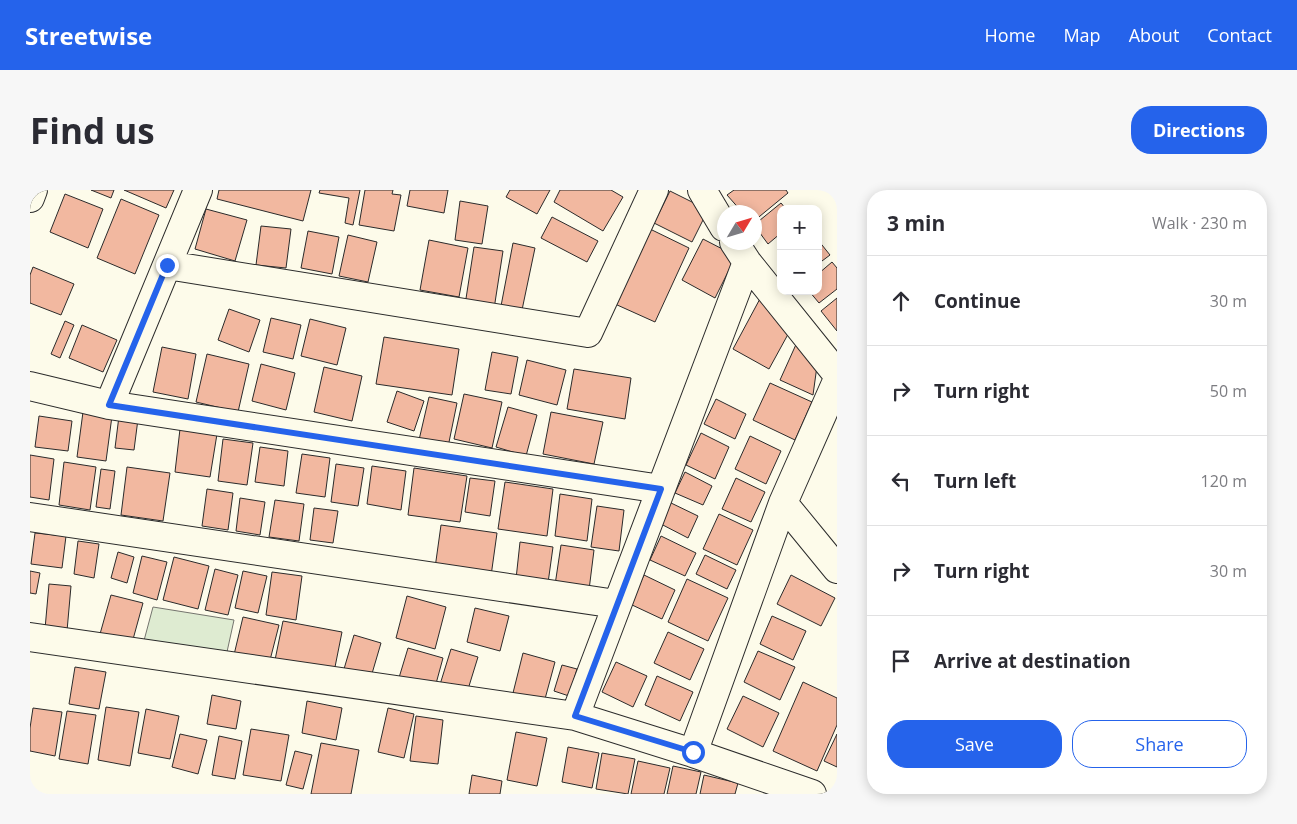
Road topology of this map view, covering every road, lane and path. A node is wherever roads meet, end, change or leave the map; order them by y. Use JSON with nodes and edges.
{"nodes":[{"id":1,"x":33,"y":190,"type":"edge"},
{"id":2,"x":198,"y":190,"type":"edge"},
{"id":3,"x":654,"y":190,"type":"edge"},
{"id":4,"x":702,"y":190,"type":"edge"},
{"id":5,"x":30,"y":198,"type":"edge"},
{"id":6,"x":717,"y":215,"type":"edge"},
{"id":7,"x":741,"y":252,"type":"edge"},
{"id":8,"x":167,"y":265,"type":"junction"},
{"id":9,"x":837,"y":374,"type":"edge"},
{"id":10,"x":837,"y":381,"type":"edge"},
{"id":11,"x":30,"y":386,"type":"edge"},
{"id":12,"x":109,"y":405,"type":"junction"},
{"id":13,"x":661,"y":489,"type":"junction"},
{"id":14,"x":783,"y":503,"type":"junction"},
{"id":15,"x":30,"y":517,"type":"edge"},
{"id":16,"x":837,"y":569,"type":"edge"},
{"id":17,"x":616,"y":604,"type":"junction"},
{"id":18,"x":30,"y":637,"type":"edge"},
{"id":19,"x":575,"y":716,"type":"junction"},
{"id":20,"x":693,"y":752,"type":"junction"},
{"id":21,"x":812,"y":794,"type":"edge"}],
"edges":[{"from":1,"to":5,"type":"street"},
{"from":2,"to":8,"type":"street"},
{"from":3,"to":8,"type":"street"},
{"from":4,"to":6,"type":"street"},
{"from":7,"to":9,"type":"street"},
{"from":7,"to":13,"type":"street"},
{"from":8,"to":12,"type":"street"},
{"from":10,"to":14,"type":"street"},
{"from":11,"to":12,"type":"street"},
{"from":12,"to":13,"type":"street"},
{"from":13,"to":17,"type":"street"},
{"from":14,"to":16,"type":"street"},
{"from":14,"to":20,"type":"street"},
{"from":15,"to":17,"type":"street"},
{"from":17,"to":19,"type":"street"},
{"from":18,"to":19,"type":"street"},
{"from":19,"to":20,"type":"street"},
{"from":20,"to":21,"type":"street"}]}
